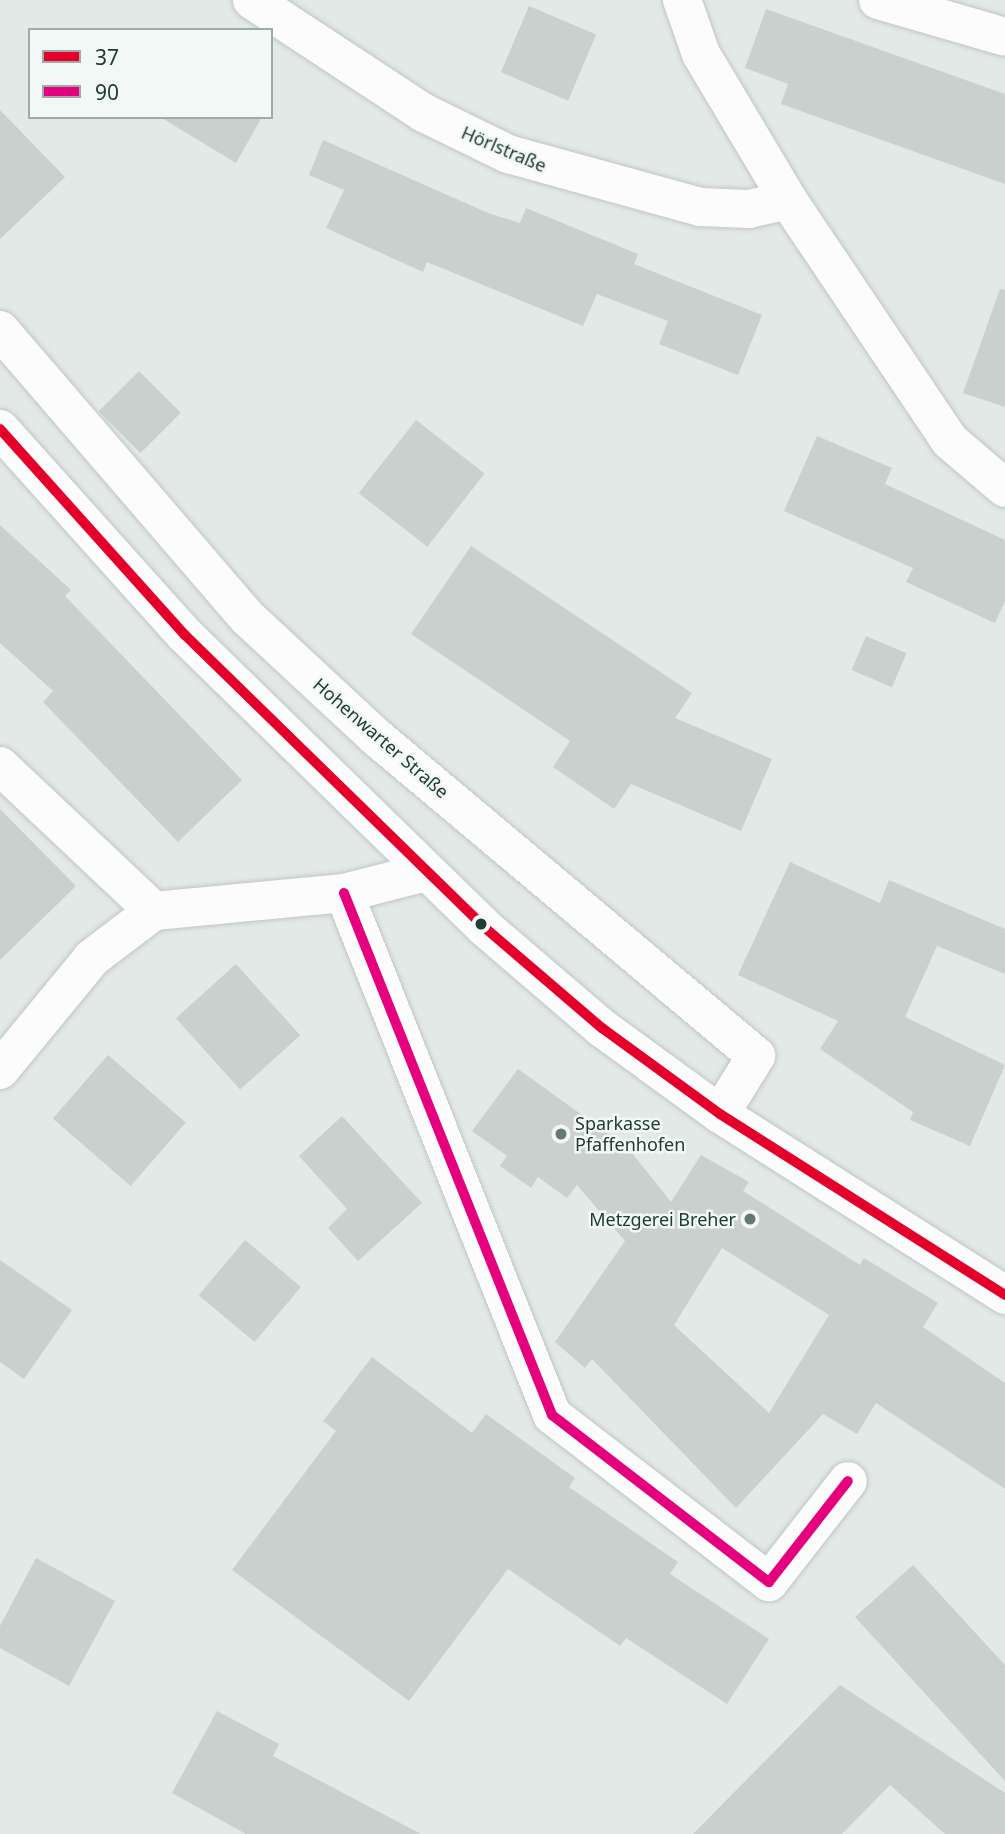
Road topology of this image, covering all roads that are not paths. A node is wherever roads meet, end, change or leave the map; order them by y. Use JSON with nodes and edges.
{"nodes":[{"id":1,"x":252,"y":0,"type":"edge"},
{"id":2,"x":682,"y":0,"type":"edge"},
{"id":3,"x":878,"y":0,"type":"edge"},
{"id":4,"x":1005,"y":37,"type":"edge"},
{"id":5,"x":788,"y":200,"type":"junction"},
{"id":6,"x":0,"y":330,"type":"edge"},
{"id":7,"x":0,"y":429,"type":"edge"},
{"id":8,"x":1005,"y":488,"type":"edge"},
{"id":9,"x":0,"y":766,"type":"edge"},
{"id":10,"x":426,"y":872,"type":"junction"},
{"id":11,"x":344,"y":893,"type":"junction"},
{"id":12,"x":154,"y":912,"type":"junction"},
{"id":13,"x":0,"y":1070,"type":"edge"},
{"id":14,"x":720,"y":1114,"type":"junction"},
{"id":15,"x":1005,"y":1295,"type":"edge"},
{"id":16,"x":848,"y":1481,"type":"dead end"}],
"edges":[{"from":1,"to":5,"type":"street","name":"Hörlstraße"},
{"from":2,"to":5,"type":"street"},
{"from":3,"to":4,"type":"street"},
{"from":5,"to":8,"type":"street"},
{"from":6,"to":14,"type":"street","name":"Hohenwarter Straße"},
{"from":7,"to":10,"type":"street"},
{"from":9,"to":12,"type":"street"},
{"from":10,"to":11,"type":"street"},
{"from":10,"to":14,"type":"street"},
{"from":11,"to":12,"type":"street"},
{"from":11,"to":16,"type":"street"},
{"from":12,"to":13,"type":"street"},
{"from":14,"to":15,"type":"street"}]}
